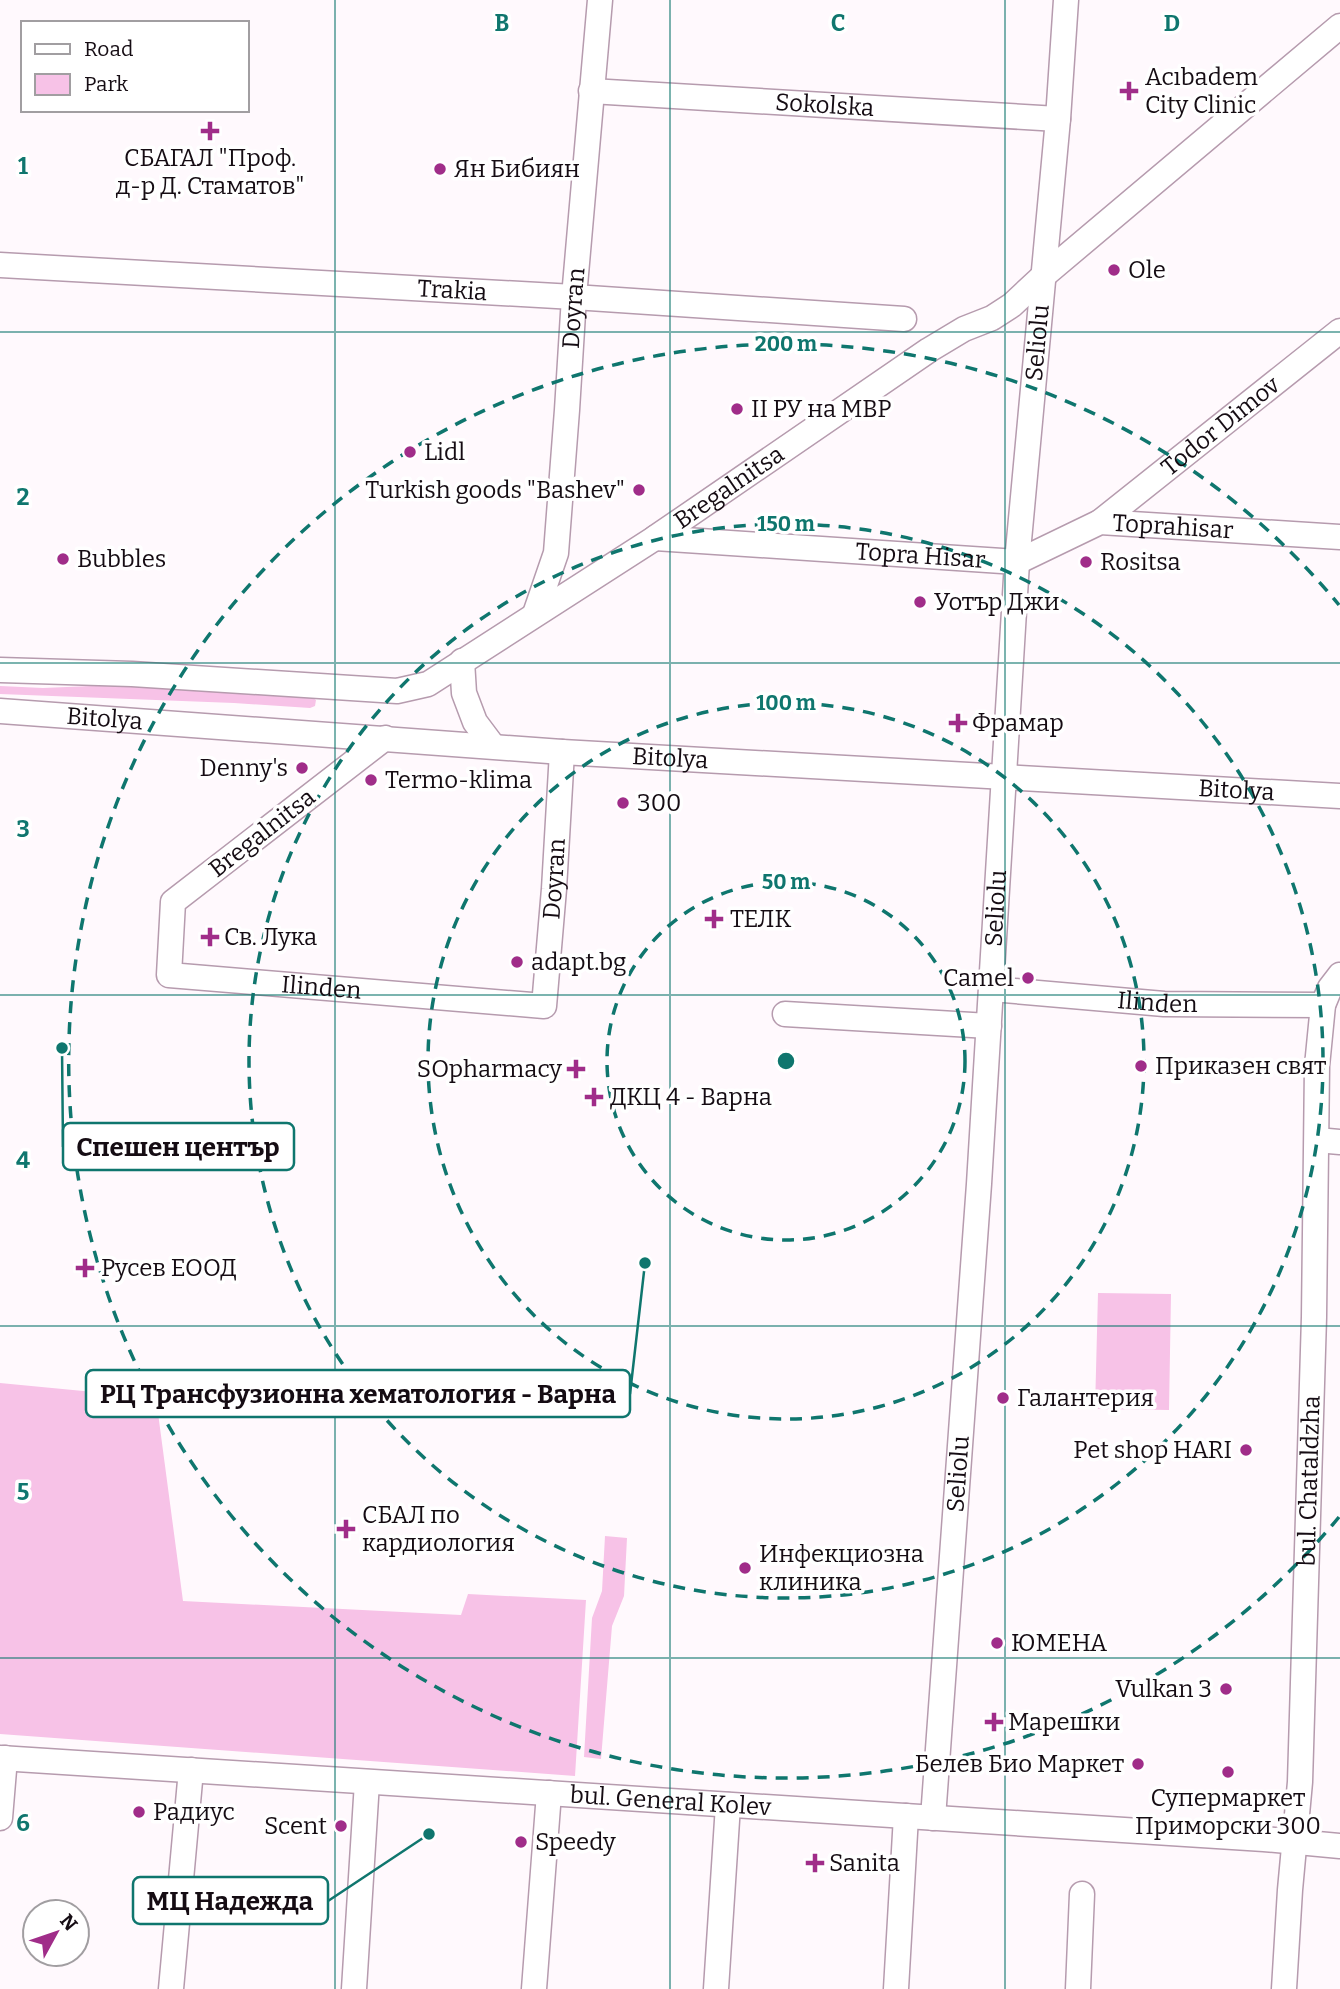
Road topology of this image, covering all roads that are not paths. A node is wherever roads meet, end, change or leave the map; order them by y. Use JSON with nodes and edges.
{"nodes":[{"id":1,"x":600,"y":0,"type":"edge"},
{"id":2,"x":1066,"y":0,"type":"edge"},
{"id":3,"x":1340,"y":26,"type":"edge"},
{"id":4,"x":592,"y":91,"type":"junction"},
{"id":5,"x":1058,"y":119,"type":"junction"},
{"id":6,"x":0,"y":265,"type":"edge"},
{"id":7,"x":1042,"y":277,"type":"junction"},
{"id":8,"x":574,"y":297,"type":"junction"},
{"id":9,"x":904,"y":319,"type":"dead end"},
{"id":10,"x":1340,"y":331,"type":"edge"},
{"id":11,"x":1100,"y":522,"type":"junction"},
{"id":12,"x":1340,"y":537,"type":"edge"},
{"id":13,"x":655,"y":538,"type":"junction"},
{"id":14,"x":1017,"y":562,"type":"junction"},
{"id":15,"x":535,"y":614,"type":"junction"},
{"id":16,"x":462,"y":662,"type":"junction"},
{"id":17,"x":0,"y":670,"type":"edge"},
{"id":18,"x":397,"y":691,"type":"joint"},
{"id":19,"x":0,"y":711,"type":"edge"},
{"id":20,"x":386,"y":738,"type":"junction"},
{"id":21,"x":494,"y":746,"type":"junction"},
{"id":22,"x":562,"y":752,"type":"junction"},
{"id":23,"x":1003,"y":778,"type":"junction"},
{"id":24,"x":1340,"y":796,"type":"edge"},
{"id":25,"x":173,"y":902,"type":"joint"},
{"id":26,"x":1340,"y":975,"type":"edge"},
{"id":27,"x":992,"y":989,"type":"junction"},
{"id":28,"x":1323,"y":1004,"type":"junction"},
{"id":29,"x":544,"y":1006,"type":"joint"},
{"id":30,"x":785,"y":1014,"type":"dead end"},
{"id":31,"x":989,"y":1026,"type":"junction"},
{"id":32,"x":1329,"y":1141,"type":"edge"},
{"id":33,"x":2,"y":1758,"type":"edge"},
{"id":34,"x":191,"y":1770,"type":"junction"},
{"id":35,"x":367,"y":1782,"type":"junction"},
{"id":36,"x":549,"y":1793,"type":"junction"},
{"id":37,"x":729,"y":1805,"type":"junction"},
{"id":38,"x":906,"y":1816,"type":"junction"},
{"id":39,"x":0,"y":1818,"type":"edge"},
{"id":40,"x":933,"y":1818,"type":"junction"},
{"id":41,"x":1295,"y":1842,"type":"junction"},
{"id":42,"x":1340,"y":1846,"type":"edge"},
{"id":43,"x":1082,"y":1894,"type":"dead end"},
{"id":44,"x":172,"y":1989,"type":"edge"},
{"id":45,"x":354,"y":1989,"type":"edge"},
{"id":46,"x":534,"y":1989,"type":"edge"},
{"id":47,"x":716,"y":1989,"type":"edge"},
{"id":48,"x":897,"y":1989,"type":"edge"},
{"id":49,"x":1078,"y":1989,"type":"edge"},
{"id":50,"x":1284,"y":1989,"type":"edge"}],
"edges":[{"from":1,"to":4,"type":"street","name":"Doyran"},
{"from":2,"to":5,"type":"street","name":"Seliolu"},
{"from":3,"to":7,"type":"street","name":"Bregalnitsa"},
{"from":4,"to":5,"type":"street","name":"Sokolska"},
{"from":4,"to":8,"type":"street","name":"Doyran"},
{"from":5,"to":7,"type":"street","name":"Seliolu"},
{"from":6,"to":8,"type":"street","name":"Trakia"},
{"from":7,"to":13,"type":"street","name":"Bregalnitsa"},
{"from":7,"to":14,"type":"street","name":"Seliolu"},
{"from":8,"to":9,"type":"street","name":"Trakia"},
{"from":8,"to":15,"type":"street","name":"Doyran"},
{"from":10,"to":11,"type":"street","name":"Todor Dimov"},
{"from":11,"to":12,"type":"street","name":"Toprahisar"},
{"from":11,"to":14,"type":"street","name":"Toprahisar"},
{"from":13,"to":14,"type":"street","name":"Topra Hisar"},
{"from":13,"to":15,"type":"street","name":"Bregalnitsa"},
{"from":14,"to":23,"type":"street","name":"Seliolu"},
{"from":15,"to":16,"type":"street","name":"Bregalnitsa"},
{"from":16,"to":18,"type":"street","name":"Bregalnitsa"},
{"from":16,"to":21,"type":"street"},
{"from":17,"to":18,"type":"street","name":"Bitolya"},
{"from":19,"to":20,"type":"street","name":"Bitolya"},
{"from":20,"to":21,"type":"street","name":"Bitolya"},
{"from":20,"to":25,"type":"street","name":"Bregalnitsa"},
{"from":21,"to":22,"type":"street","name":"Bitolya"},
{"from":22,"to":23,"type":"street","name":"Bitolya"},
{"from":22,"to":29,"type":"street","name":"Doyran"},
{"from":23,"to":24,"type":"street","name":"Bitolya"},
{"from":23,"to":27,"type":"street","name":"Seliolu"},
{"from":25,"to":29,"type":"street","name":"Ilinden"},
{"from":26,"to":28,"type":"street","name":"bul. Chataldzha"},
{"from":27,"to":28,"type":"street","name":"Ilinden"},
{"from":27,"to":31,"type":"street","name":"Seliolu"},
{"from":28,"to":32,"type":"street","name":"bul. Chataldzha"},
{"from":30,"to":31,"type":"street"},
{"from":31,"to":40,"type":"street","name":"Seliolu"},
{"from":32,"to":41,"type":"street","name":"bul. Chataldzha"},
{"from":33,"to":34,"type":"street","name":"bul. General Kolev"},
{"from":33,"to":39,"type":"street"},
{"from":34,"to":35,"type":"street","name":"bul. General Kolev"},
{"from":34,"to":44,"type":"street"},
{"from":35,"to":36,"type":"street","name":"bul. General Kolev"},
{"from":35,"to":45,"type":"street"},
{"from":36,"to":37,"type":"street","name":"bul. General Kolev"},
{"from":36,"to":46,"type":"street"},
{"from":37,"to":38,"type":"street","name":"bul. General Kolev"},
{"from":37,"to":47,"type":"street"},
{"from":38,"to":40,"type":"street","name":"bul. General Kolev"},
{"from":38,"to":48,"type":"street"},
{"from":40,"to":41,"type":"street","name":"bul. General Kolev"},
{"from":41,"to":42,"type":"street","name":"bul. General Kolev"},
{"from":41,"to":50,"type":"street","name":"bul. Chataldzha"},
{"from":43,"to":49,"type":"street"}]}
